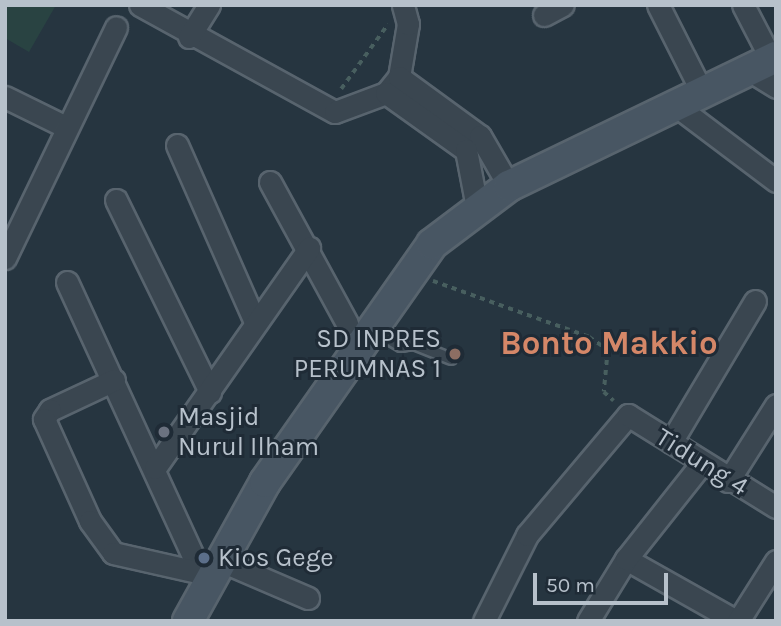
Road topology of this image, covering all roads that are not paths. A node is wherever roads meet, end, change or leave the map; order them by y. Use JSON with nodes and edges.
{"nodes":[{"id":1,"x":140,"y":5,"type":"edge"},
{"id":2,"x":209,"y":5,"type":"edge"},
{"id":3,"x":563,"y":5,"type":"edge"},
{"id":4,"x":658,"y":5,"type":"edge"},
{"id":5,"x":743,"y":5,"type":"edge"},
{"id":6,"x":399,"y":10,"type":"edge"},
{"id":7,"x":544,"y":15,"type":"dead end"},
{"id":8,"x":116,"y":27,"type":"dead end"},
{"id":9,"x":189,"y":37,"type":"junction"},
{"id":10,"x":768,"y":68,"type":"edge"},
{"id":11,"x":393,"y":85,"type":"junction"},
{"id":12,"x":702,"y":92,"type":"junction"},
{"id":13,"x":5,"y":97,"type":"edge"},
{"id":14,"x":674,"y":104,"type":"junction"},
{"id":15,"x":66,"y":127,"type":"junction"},
{"id":16,"x":473,"y":143,"type":"junction"},
{"id":17,"x":177,"y":145,"type":"dead end"},
{"id":18,"x":776,"y":181,"type":"edge"},
{"id":19,"x":270,"y":182,"type":"dead end"},
{"id":20,"x":509,"y":186,"type":"junction"},
{"id":21,"x":116,"y":200,"type":"dead end"},
{"id":22,"x":478,"y":207,"type":"junction"},
{"id":23,"x":15,"y":214,"type":"edge"},
{"id":24,"x":309,"y":248,"type":"junction"},
{"id":25,"x":5,"y":258,"type":"edge"},
{"id":26,"x":67,"y":282,"type":"dead end"},
{"id":27,"x":755,"y":301,"type":"dead end"},
{"id":28,"x":255,"y":322,"type":"junction"},
{"id":29,"x":359,"y":325,"type":"junction"},
{"id":30,"x":451,"y":359,"type":"dead end"},
{"id":31,"x":114,"y":380,"type":"junction"},
{"id":32,"x":210,"y":392,"type":"junction"},
{"id":33,"x":776,"y":405,"type":"edge"},
{"id":34,"x":671,"y":442,"type":"junction"},
{"id":35,"x":702,"y":463,"type":"junction"},
{"id":36,"x":155,"y":467,"type":"junction"},
{"id":37,"x":729,"y":481,"type":"junction"},
{"id":38,"x":776,"y":507,"type":"edge"},
{"id":39,"x":626,"y":559,"type":"junction"},
{"id":40,"x":776,"y":561,"type":"edge"},
{"id":41,"x":208,"y":571,"type":"junction"},
{"id":42,"x":308,"y":598,"type":"dead end"},
{"id":43,"x":188,"y":621,"type":"edge"},
{"id":44,"x":484,"y":621,"type":"edge"},
{"id":45,"x":589,"y":621,"type":"edge"},
{"id":46,"x":737,"y":621,"type":"edge"}],
"edges":[{"from":1,"to":9,"type":"street"},
{"from":2,"to":9,"type":"street"},
{"from":3,"to":7,"type":"street"},
{"from":4,"to":12,"type":"street"},
{"from":5,"to":10,"type":"street"},
{"from":6,"to":11,"type":"street"},
{"from":8,"to":15,"type":"street"},
{"from":9,"to":11,"type":"street"},
{"from":10,"to":12,"type":"street"},
{"from":11,"to":16,"type":"street"},
{"from":12,"to":14,"type":"street"},
{"from":13,"to":15,"type":"street"},
{"from":14,"to":18,"type":"street"},
{"from":14,"to":20,"type":"street"},
{"from":15,"to":23,"type":"street"},
{"from":16,"to":20,"type":"street"},
{"from":16,"to":22,"type":"street"},
{"from":17,"to":28,"type":"street"},
{"from":19,"to":24,"type":"street"},
{"from":20,"to":22,"type":"street"},
{"from":21,"to":32,"type":"street"},
{"from":22,"to":29,"type":"street"},
{"from":23,"to":25,"type":"street"},
{"from":24,"to":28,"type":"street"},
{"from":24,"to":29,"type":"street"},
{"from":26,"to":31,"type":"street"},
{"from":27,"to":34,"type":"street"},
{"from":28,"to":32,"type":"street"},
{"from":29,"to":30,"type":"lane"},
{"from":29,"to":41,"type":"street"},
{"from":31,"to":36,"type":"street"},
{"from":31,"to":41,"type":"street"},
{"from":32,"to":36,"type":"street"},
{"from":33,"to":37,"type":"street"},
{"from":34,"to":35,"type":"street","name":"Tidung 4"},
{"from":34,"to":44,"type":"street","name":"Tidung 4"},
{"from":35,"to":37,"type":"street","name":"Tidung 4"},
{"from":35,"to":39,"type":"street"},
{"from":36,"to":41,"type":"street"},
{"from":37,"to":38,"type":"street","name":"Tidung 4"},
{"from":39,"to":45,"type":"street"},
{"from":39,"to":46,"type":"street"},
{"from":40,"to":46,"type":"street"},
{"from":41,"to":42,"type":"street"},
{"from":41,"to":43,"type":"street"}]}
